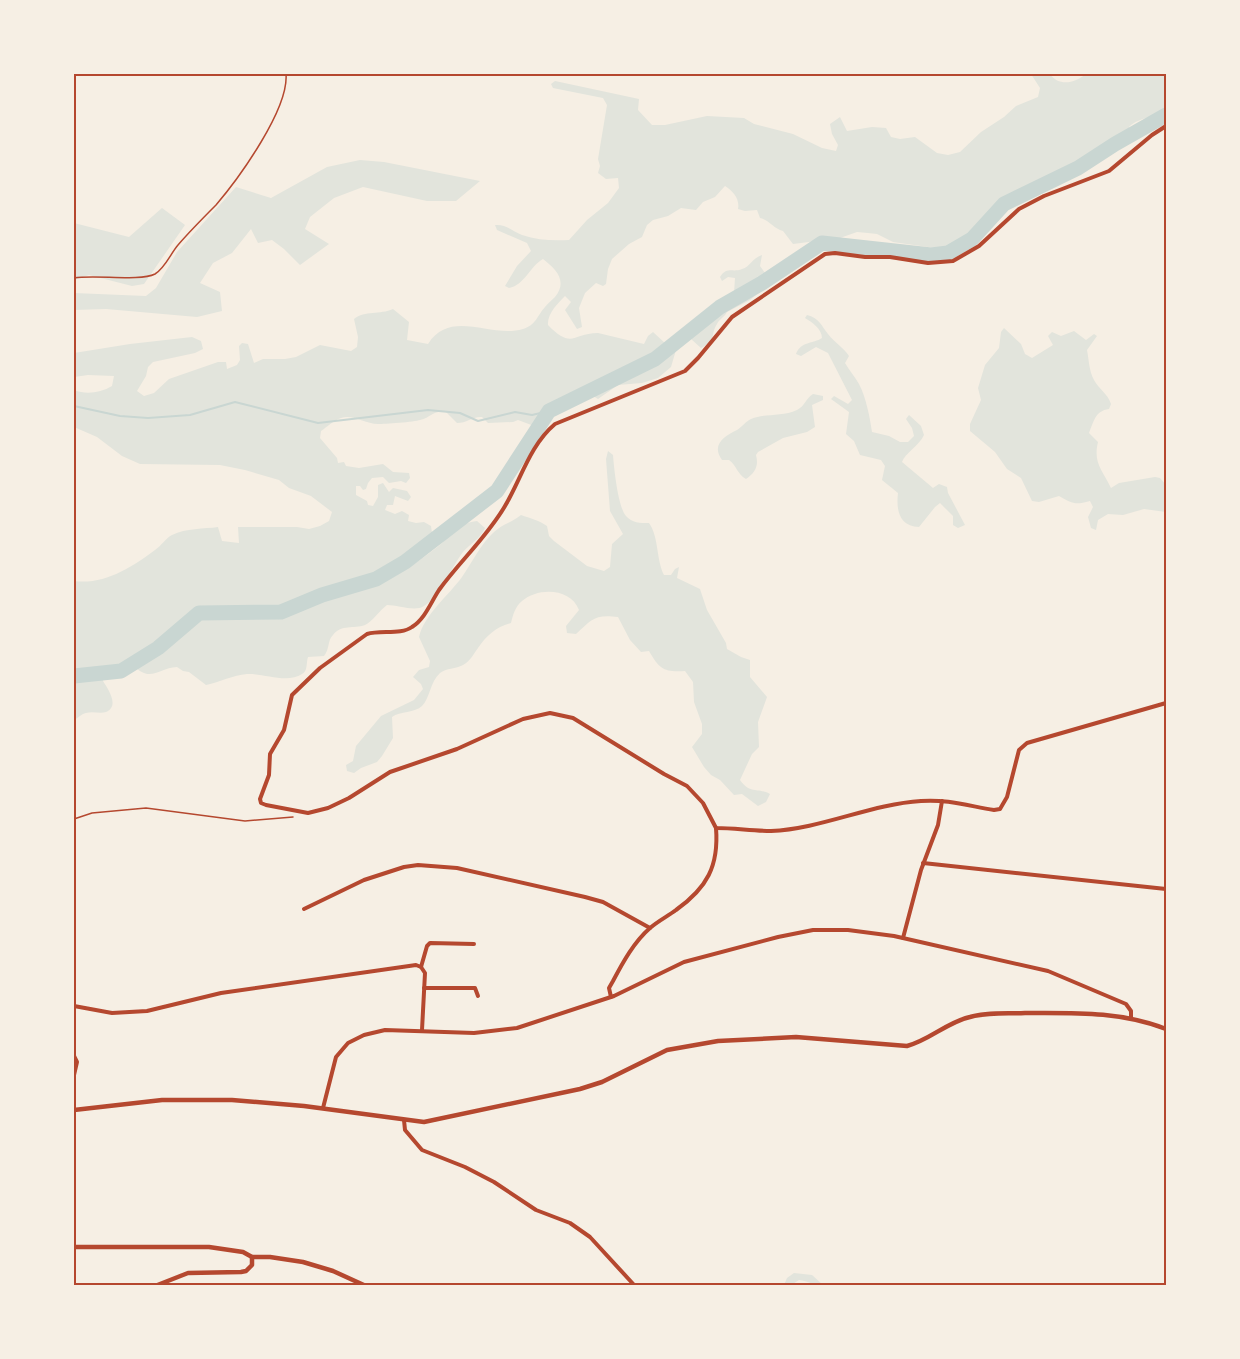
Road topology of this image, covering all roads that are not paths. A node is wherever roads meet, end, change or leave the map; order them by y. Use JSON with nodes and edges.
{"nodes":[{"id":1,"x":1167,"y":126,"type":"edge"},
{"id":2,"x":1167,"y":702,"type":"edge"},
{"id":3,"x":942,"y":801,"type":"junction"},
{"id":4,"x":716,"y":828,"type":"junction"},
{"id":5,"x":923,"y":864,"type":"junction"},
{"id":6,"x":1167,"y":890,"type":"edge"},
{"id":7,"x":304,"y":909,"type":"dead end"},
{"id":8,"x":650,"y":928,"type":"junction"},
{"id":9,"x":903,"y":938,"type":"junction"},
{"id":10,"x":474,"y":944,"type":"dead end"},
{"id":11,"x":421,"y":967,"type":"junction"},
{"id":12,"x":424,"y":988,"type":"junction"},
{"id":13,"x":478,"y":996,"type":"dead end"},
{"id":14,"x":611,"y":997,"type":"junction"},
{"id":15,"x":74,"y":1006,"type":"edge"},
{"id":16,"x":1131,"y":1017,"type":"junction"},
{"id":17,"x":1167,"y":1029,"type":"edge"},
{"id":18,"x":422,"y":1030,"type":"junction"},
{"id":19,"x":74,"y":1056,"type":"edge"},
{"id":20,"x":74,"y":1075,"type":"edge"},
{"id":21,"x":323,"y":1108,"type":"junction"},
{"id":22,"x":74,"y":1110,"type":"edge"},
{"id":23,"x":404,"y":1120,"type":"junction"},
{"id":24,"x":74,"y":1247,"type":"edge"},
{"id":25,"x":252,"y":1257,"type":"junction"},
{"id":26,"x":155,"y":1286,"type":"edge"},
{"id":27,"x":366,"y":1286,"type":"edge"},
{"id":28,"x":635,"y":1286,"type":"edge"}],
"edges":[{"from":1,"to":4,"type":"street"},
{"from":2,"to":3,"type":"street"},
{"from":3,"to":4,"type":"street"},
{"from":3,"to":5,"type":"street"},
{"from":4,"to":8,"type":"street"},
{"from":5,"to":6,"type":"street"},
{"from":5,"to":9,"type":"street"},
{"from":7,"to":8,"type":"street"},
{"from":8,"to":14,"type":"street"},
{"from":9,"to":14,"type":"street"},
{"from":9,"to":16,"type":"street"},
{"from":10,"to":11,"type":"street"},
{"from":11,"to":12,"type":"street"},
{"from":11,"to":15,"type":"street"},
{"from":12,"to":13,"type":"street"},
{"from":12,"to":18,"type":"street"},
{"from":14,"to":18,"type":"street"},
{"from":16,"to":17,"type":"street"},
{"from":16,"to":23,"type":"street"},
{"from":18,"to":21,"type":"street"},
{"from":19,"to":20,"type":"street"},
{"from":21,"to":22,"type":"street"},
{"from":21,"to":23,"type":"street"},
{"from":23,"to":28,"type":"street"},
{"from":24,"to":25,"type":"street"},
{"from":25,"to":26,"type":"street"},
{"from":25,"to":27,"type":"street"}]}
